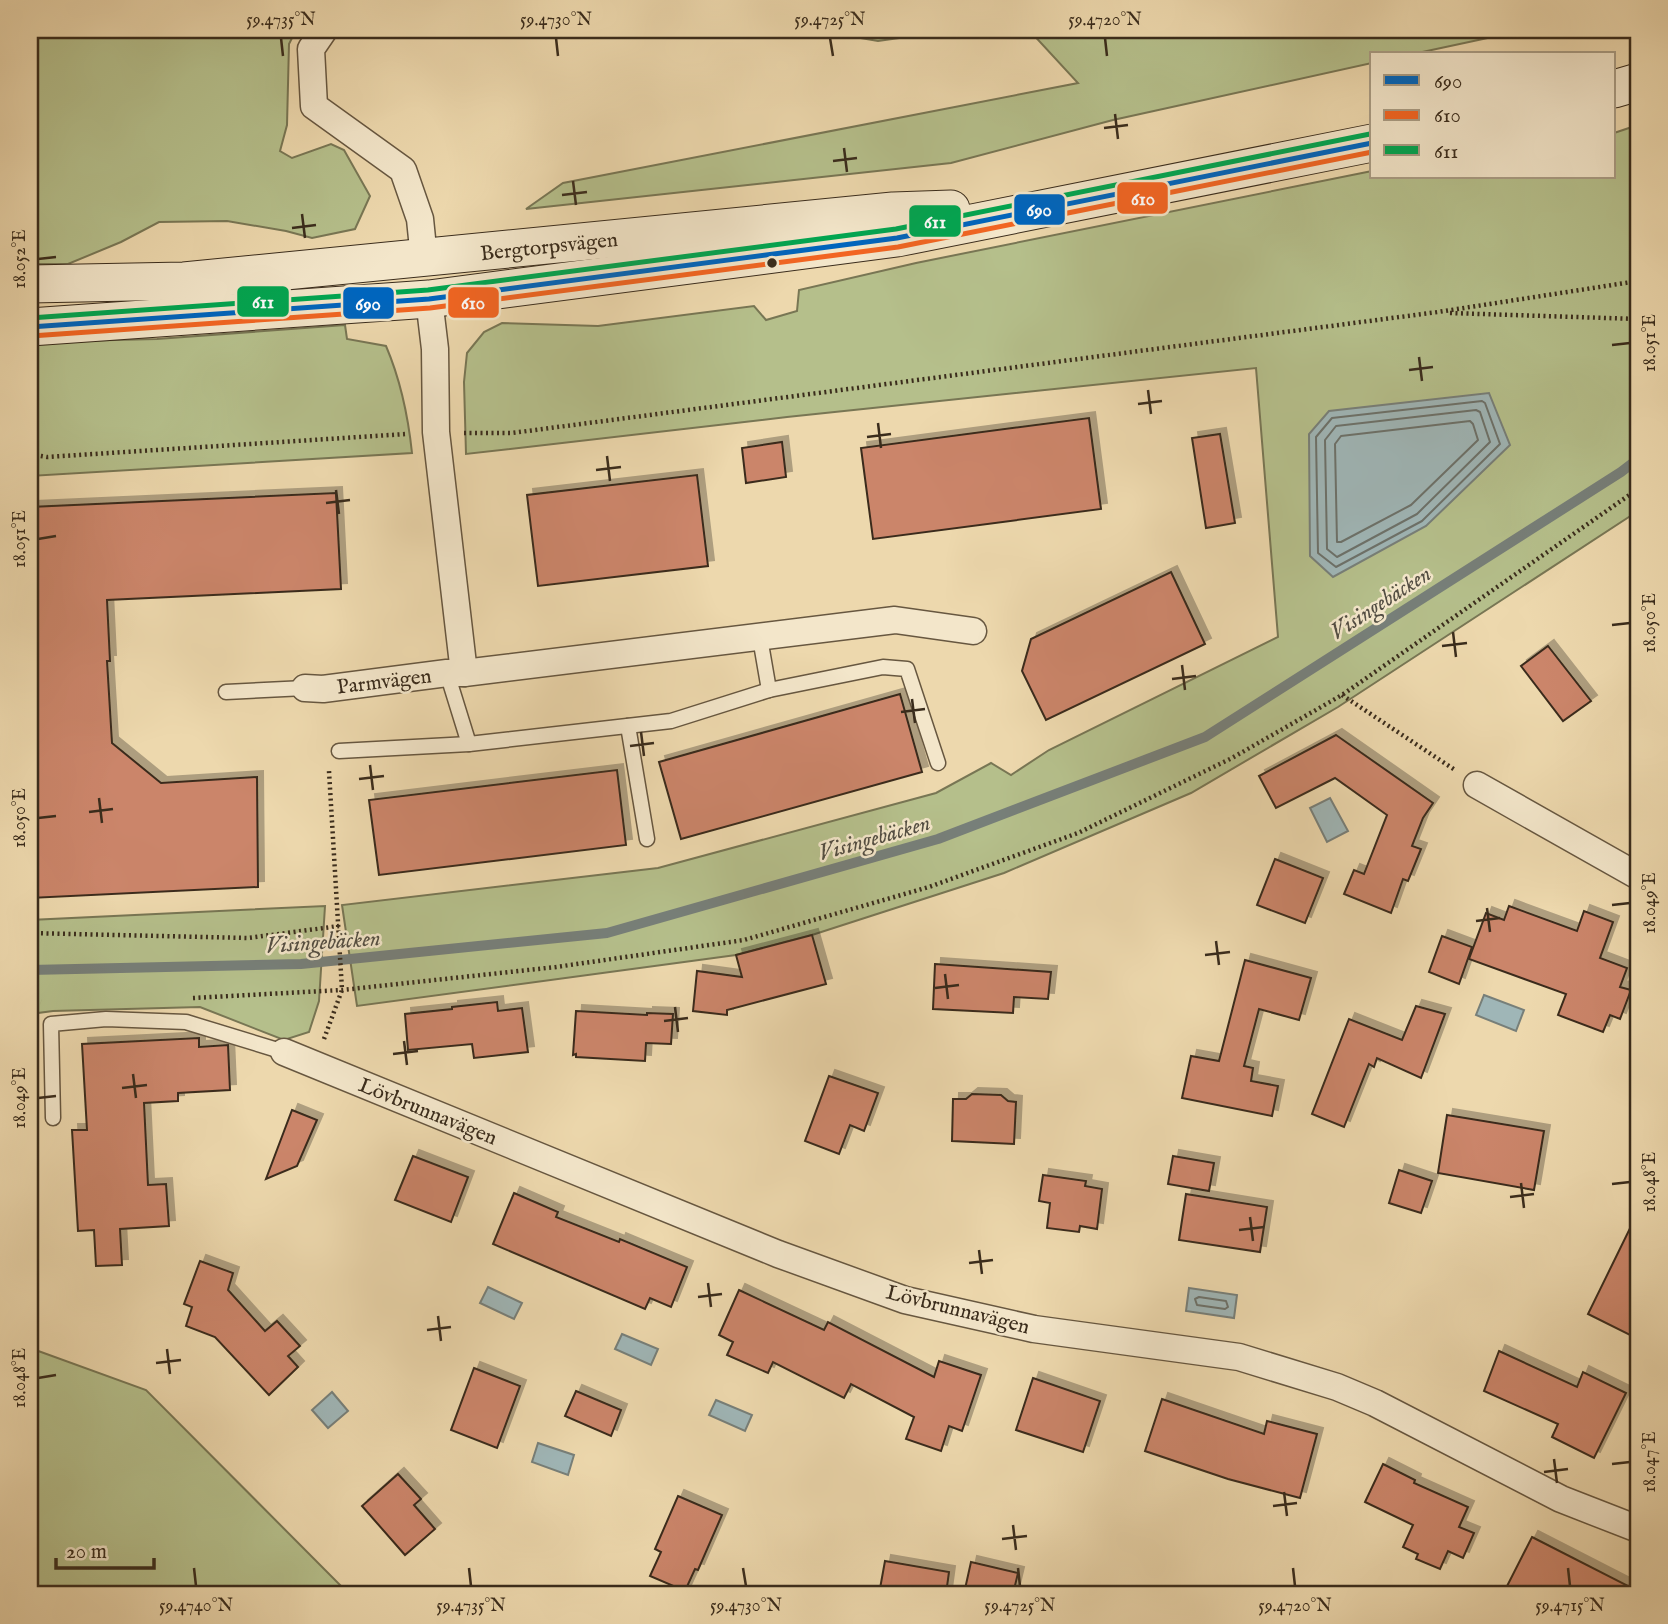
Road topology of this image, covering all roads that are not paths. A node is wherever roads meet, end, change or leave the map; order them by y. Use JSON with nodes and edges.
{"nodes":[{"id":1,"x":324,"y":30,"type":"edge"},
{"id":2,"x":1638,"y":82,"type":"edge"},
{"id":3,"x":1616,"y":88,"type":"edge"},
{"id":4,"x":1370,"y":143,"type":"edge"},
{"id":5,"x":1068,"y":204,"type":"junction"},
{"id":6,"x":424,"y":258,"type":"junction"},
{"id":7,"x":30,"y":284,"type":"edge"},
{"id":8,"x":429,"y":299,"type":"junction"},
{"id":9,"x":30,"y":327,"type":"edge"},
{"id":10,"x":973,"y":631,"type":"dead end"},
{"id":11,"x":760,"y":638,"type":"junction"},
{"id":12,"x":456,"y":673,"type":"junction"},
{"id":13,"x":305,"y":688,"type":"joint"},
{"id":14,"x":769,"y":690,"type":"junction"},
{"id":15,"x":226,"y":691,"type":"dead end"},
{"id":16,"x":628,"y":726,"type":"junction"},
{"id":17,"x":468,"y":744,"type":"junction"},
{"id":18,"x":334,"y":755,"type":"road end"},
{"id":19,"x":938,"y":763,"type":"dead end"},
{"id":20,"x":1477,"y":785,"type":"road end"},
{"id":21,"x":647,"y":839,"type":"dead end"},
{"id":22,"x":1638,"y":876,"type":"edge"},
{"id":23,"x":284,"y":1052,"type":"joint"},
{"id":24,"x":53,"y":1118,"type":"dead end"},
{"id":25,"x":1638,"y":1529,"type":"edge"}],
"edges":[{"from":1,"to":6,"type":"street"},
{"from":2,"to":3,"type":"main road"},
{"from":4,"to":5,"type":"main road","name":"Bergtorpsvägen"},
{"from":5,"to":6,"type":"main road","name":"Bergtorpsvägen"},
{"from":5,"to":8,"type":"main road","name":"Bergtorpsvägen"},
{"from":6,"to":7,"type":"main road","name":"Bergtorpsvägen"},
{"from":6,"to":8,"type":"main road"},
{"from":8,"to":9,"type":"main road","name":"Bergtorpsvägen"},
{"from":8,"to":12,"type":"street"},
{"from":10,"to":11,"type":"street","name":"Parmvägen"},
{"from":11,"to":12,"type":"street","name":"Parmvägen"},
{"from":11,"to":14,"type":"lane"},
{"from":12,"to":13,"type":"street","name":"Parmvägen"},
{"from":12,"to":17,"type":"lane"},
{"from":13,"to":15,"type":"lane"},
{"from":14,"to":16,"type":"lane"},
{"from":14,"to":19,"type":"lane"},
{"from":16,"to":17,"type":"lane"},
{"from":16,"to":21,"type":"lane"},
{"from":17,"to":18,"type":"lane"},
{"from":20,"to":22,"type":"street"},
{"from":23,"to":24,"type":"lane"},
{"from":23,"to":25,"type":"street","name":"Lövbrunnavägen"}]}
